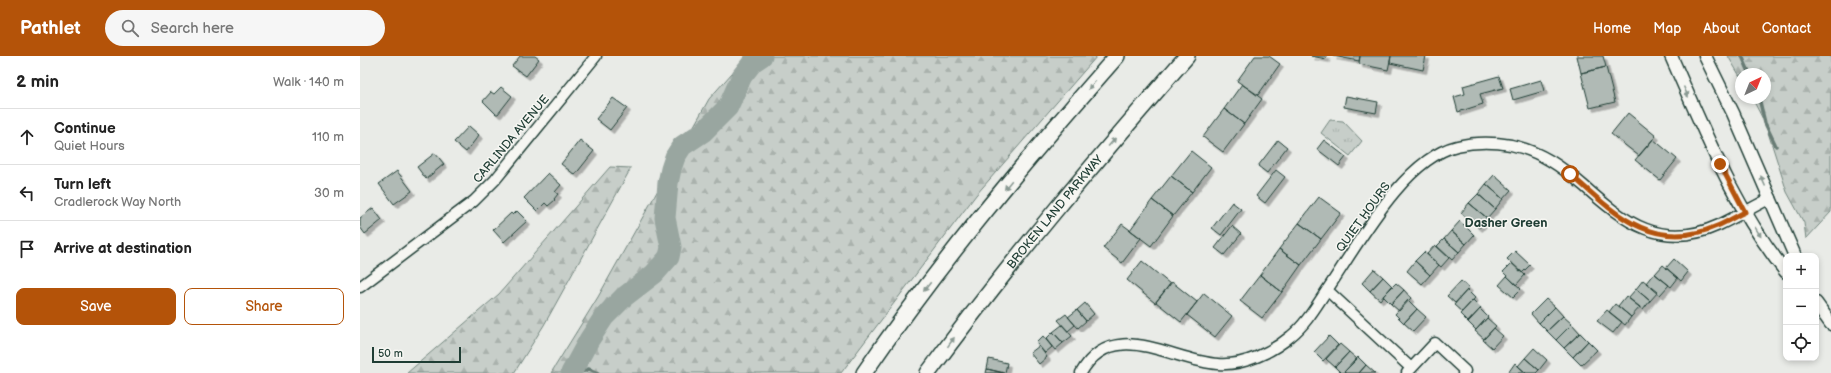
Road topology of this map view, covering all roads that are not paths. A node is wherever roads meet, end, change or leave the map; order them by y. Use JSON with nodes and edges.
{"nodes":[{"id":1,"x":596,"y":56,"type":"edge"},
{"id":2,"x":1117,"y":56,"type":"edge"},
{"id":3,"x":1187,"y":56,"type":"edge"},
{"id":4,"x":1670,"y":56,"type":"edge"},
{"id":5,"x":1705,"y":56,"type":"edge"},
{"id":6,"x":1771,"y":198,"type":"junction"},
{"id":7,"x":1745,"y":212,"type":"junction"},
{"id":8,"x":1794,"y":253,"type":"edge"},
{"id":9,"x":1783,"y":268,"type":"edge"},
{"id":10,"x":360,"y":287,"type":"edge"},
{"id":11,"x":1327,"y":290,"type":"junction"},
{"id":12,"x":1819,"y":307,"type":"edge"},
{"id":13,"x":1831,"y":324,"type":"edge"},
{"id":14,"x":1234,"y":363,"type":"junction"},
{"id":15,"x":1409,"y":371,"type":"edge"},
{"id":16,"x":864,"y":373,"type":"edge"},
{"id":17,"x":928,"y":373,"type":"edge"},
{"id":18,"x":1081,"y":373,"type":"edge"},
{"id":19,"x":1232,"y":373,"type":"edge"},
{"id":20,"x":1463,"y":373,"type":"edge"}],
"edges":[{"from":1,"to":10,"type":"street","name":"CARLINDA AVENUE"},
{"from":2,"to":16,"type":"main road","one_way":true},
{"from":17,"to":3,"type":"main road","name":"BROKEN LAND PARKWAY","one_way":true},
{"from":4,"to":7,"type":"street","one_way":true},
{"from":6,"to":5,"type":"street","one_way":true},
{"from":6,"to":7,"type":"street","name":"QUIET HOURS"},
{"from":6,"to":8,"type":"street"},
{"from":7,"to":9,"type":"street","one_way":true},
{"from":7,"to":11,"type":"street","name":"QUIET HOURS"},
{"from":11,"to":14,"type":"street","name":"QUIET HOURS"},
{"from":11,"to":15,"type":"street"},
{"from":12,"to":13,"type":"street"},
{"from":14,"to":18,"type":"street","name":"QUIET HOURS"},
{"from":14,"to":19,"type":"street"},
{"from":15,"to":20,"type":"street"}]}
